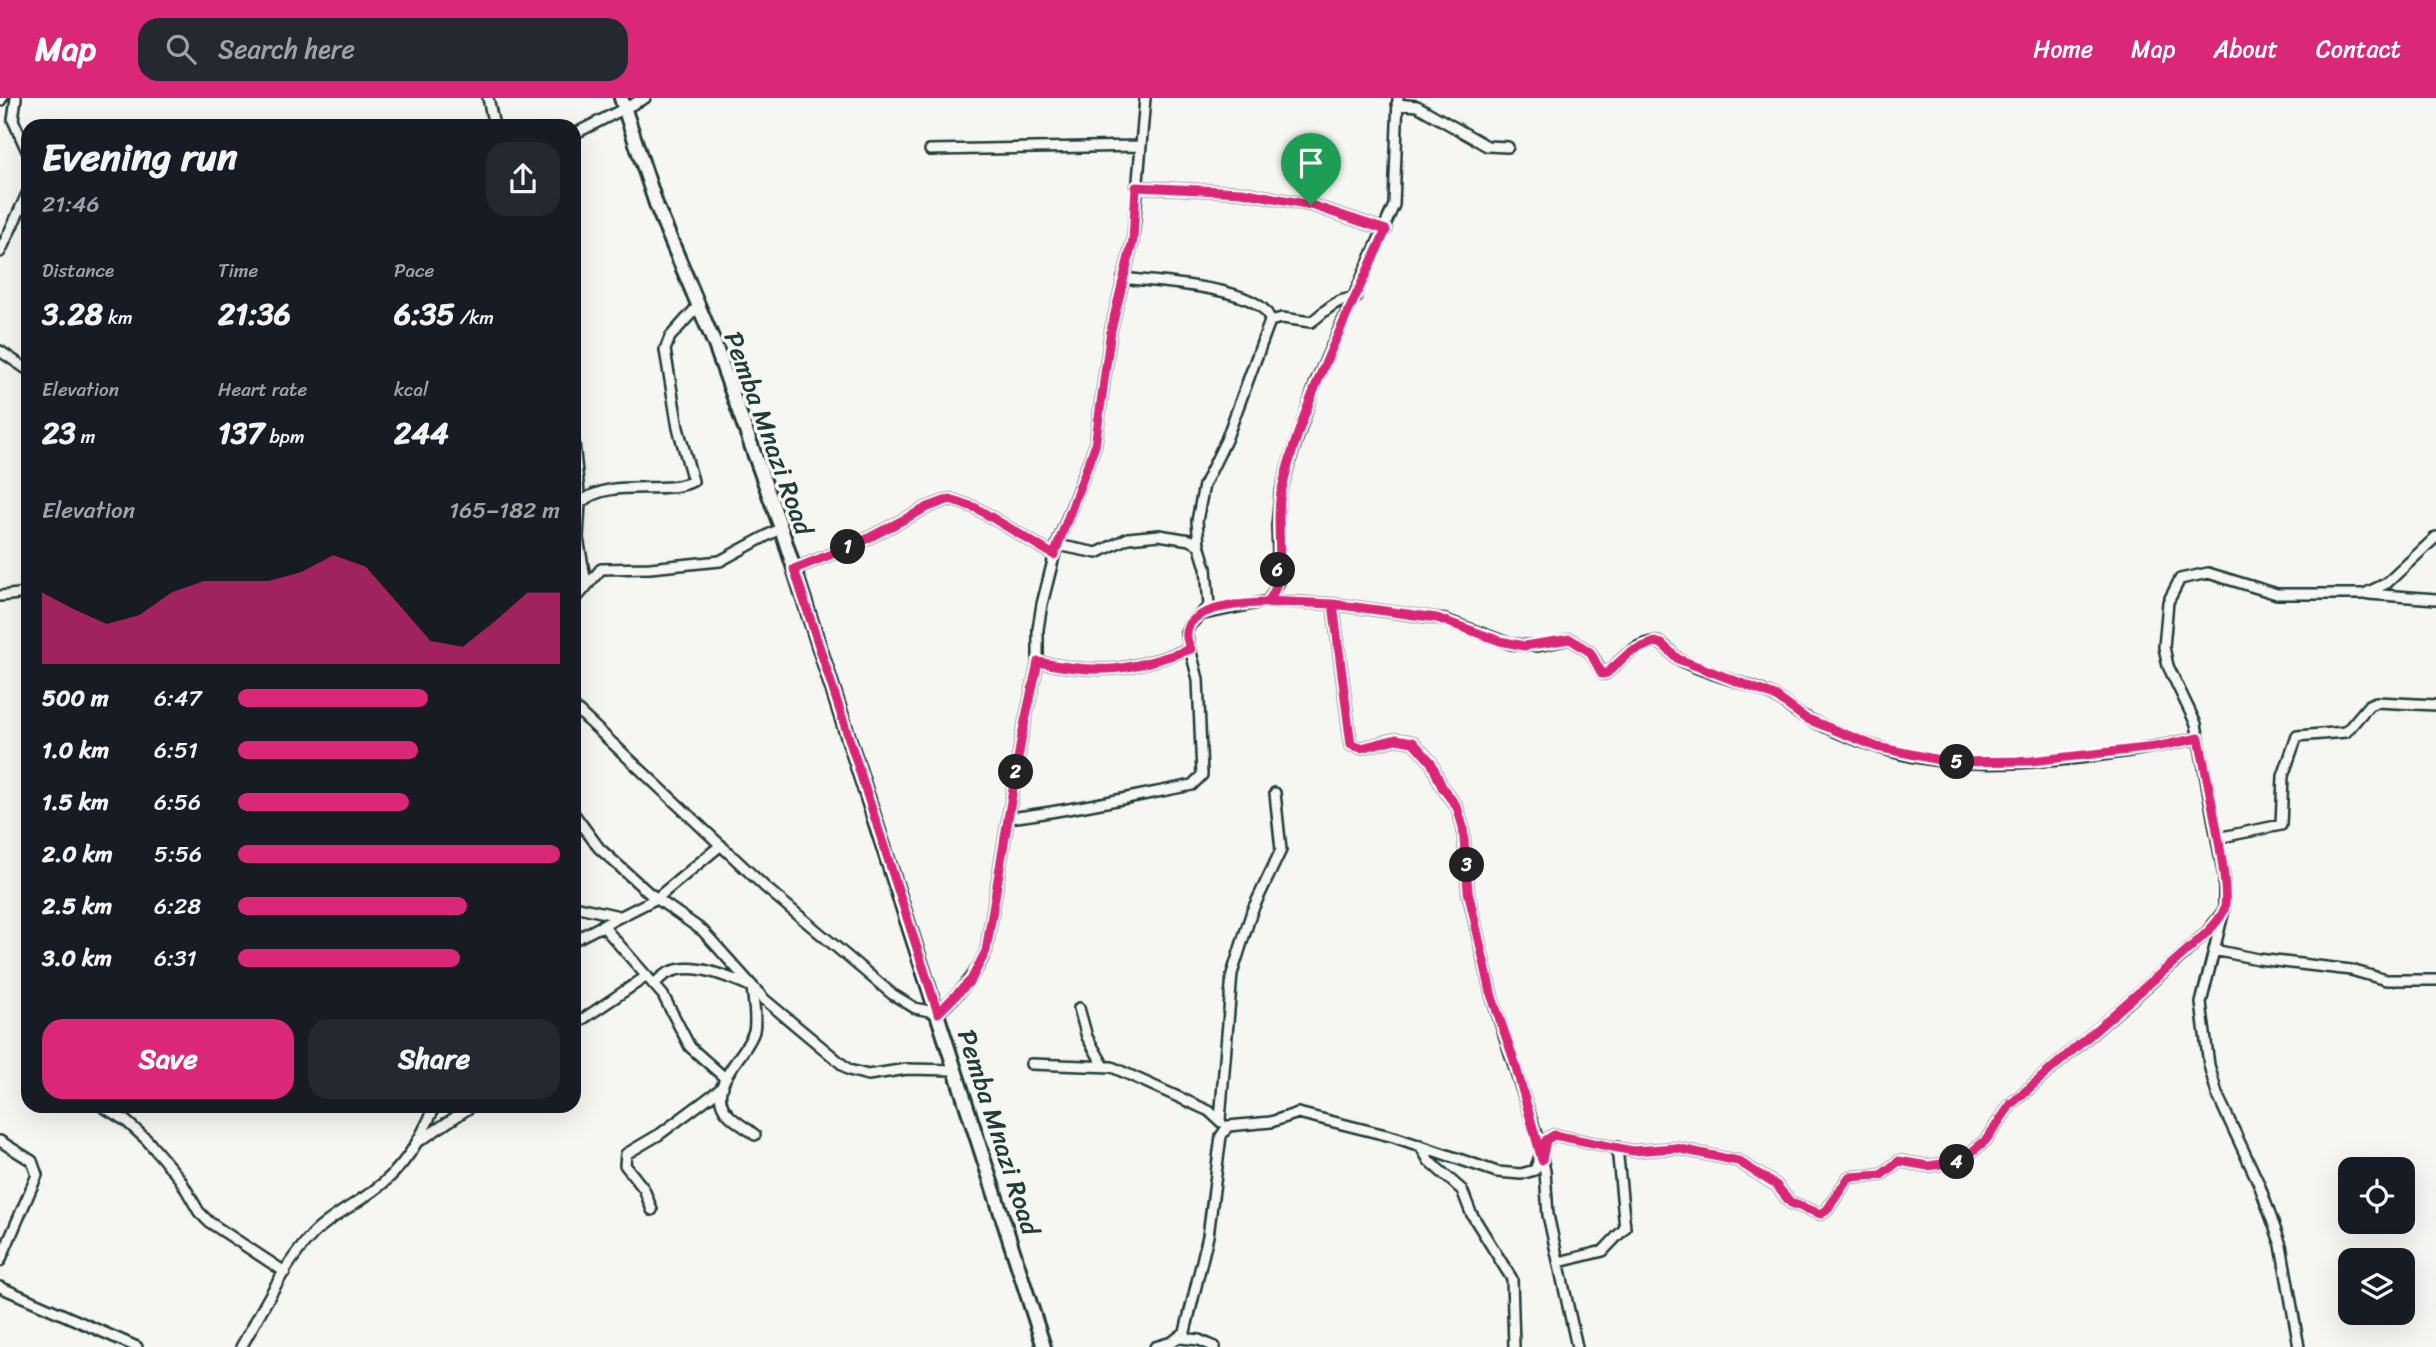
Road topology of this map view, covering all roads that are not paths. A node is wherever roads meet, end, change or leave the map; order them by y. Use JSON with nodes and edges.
{"nodes":[{"id":1,"x":16,"y":98,"type":"edge"},
{"id":2,"x":488,"y":98,"type":"edge"},
{"id":3,"x":645,"y":98,"type":"edge"},
{"id":4,"x":1145,"y":98,"type":"edge"},
{"id":5,"x":1397,"y":101,"type":"edge"},
{"id":6,"x":623,"y":103,"type":"edge"},
{"id":7,"x":493,"y":119,"type":"edge"},
{"id":8,"x":581,"y":130,"type":"edge"},
{"id":9,"x":21,"y":138,"type":"edge"},
{"id":10,"x":1140,"y":146,"type":"junction"},
{"id":11,"x":1508,"y":147,"type":"dead end"},
{"id":12,"x":930,"y":150,"type":"dead end"},
{"id":13,"x":1136,"y":187,"type":"junction"},
{"id":14,"x":21,"y":207,"type":"edge"},
{"id":15,"x":1386,"y":230,"type":"junction"},
{"id":16,"x":0,"y":252,"type":"edge"},
{"id":17,"x":1123,"y":278,"type":"junction"},
{"id":18,"x":1356,"y":298,"type":"junction"},
{"id":19,"x":697,"y":307,"type":"junction"},
{"id":20,"x":1270,"y":321,"type":"junction"},
{"id":21,"x":0,"y":351,"type":"edge"},
{"id":22,"x":21,"y":365,"type":"edge"},
{"id":23,"x":581,"y":502,"type":"edge"},
{"id":24,"x":781,"y":528,"type":"junction"},
{"id":25,"x":2436,"y":537,"type":"edge"},
{"id":26,"x":1199,"y":545,"type":"junction"},
{"id":27,"x":1056,"y":550,"type":"junction"},
{"id":28,"x":581,"y":555,"type":"edge"},
{"id":29,"x":794,"y":569,"type":"junction"},
{"id":30,"x":586,"y":583,"type":"junction"},
{"id":31,"x":581,"y":590,"type":"edge"},
{"id":32,"x":21,"y":594,"type":"edge"},
{"id":33,"x":2364,"y":594,"type":"junction"},
{"id":34,"x":0,"y":596,"type":"edge"},
{"id":35,"x":2436,"y":599,"type":"edge"},
{"id":36,"x":1268,"y":601,"type":"junction"},
{"id":37,"x":1333,"y":604,"type":"junction"},
{"id":38,"x":1204,"y":614,"type":"junction"},
{"id":39,"x":1191,"y":649,"type":"junction"},
{"id":40,"x":1038,"y":662,"type":"junction"},
{"id":41,"x":2436,"y":705,"type":"edge"},
{"id":42,"x":581,"y":713,"type":"edge"},
{"id":43,"x":2199,"y":738,"type":"junction"},
{"id":44,"x":1275,"y":793,"type":"dead end"},
{"id":45,"x":1009,"y":818,"type":"junction"},
{"id":46,"x":581,"y":824,"type":"edge"},
{"id":47,"x":2217,"y":838,"type":"junction"},
{"id":48,"x":721,"y":845,"type":"junction"},
{"id":49,"x":657,"y":898,"type":"junction"},
{"id":50,"x":581,"y":908,"type":"edge"},
{"id":51,"x":2224,"y":910,"type":"junction"},
{"id":52,"x":619,"y":916,"type":"junction"},
{"id":53,"x":602,"y":925,"type":"junction"},
{"id":54,"x":581,"y":936,"type":"edge"},
{"id":55,"x":2214,"y":950,"type":"junction"},
{"id":56,"x":647,"y":976,"type":"junction"},
{"id":57,"x":2436,"y":980,"type":"edge"},
{"id":58,"x":654,"y":985,"type":"junction"},
{"id":59,"x":752,"y":987,"type":"junction"},
{"id":60,"x":1079,"y":1008,"type":"dead end"},
{"id":61,"x":938,"y":1013,"type":"junction"},
{"id":62,"x":581,"y":1020,"type":"edge"},
{"id":63,"x":1031,"y":1064,"type":"dead end"},
{"id":64,"x":1104,"y":1066,"type":"junction"},
{"id":65,"x":954,"y":1070,"type":"junction"},
{"id":66,"x":724,"y":1082,"type":"junction"},
{"id":67,"x":113,"y":1113,"type":"edge"},
{"id":68,"x":432,"y":1113,"type":"edge"},
{"id":69,"x":461,"y":1113,"type":"edge"},
{"id":70,"x":1222,"y":1125,"type":"junction"},
{"id":71,"x":755,"y":1135,"type":"dead end"},
{"id":72,"x":420,"y":1140,"type":"junction"},
{"id":73,"x":0,"y":1141,"type":"edge"},
{"id":74,"x":1420,"y":1145,"type":"junction"},
{"id":75,"x":1617,"y":1147,"type":"junction"},
{"id":76,"x":1542,"y":1160,"type":"junction"},
{"id":77,"x":652,"y":1210,"type":"dead end"},
{"id":78,"x":0,"y":1261,"type":"edge"},
{"id":79,"x":1559,"y":1262,"type":"junction"},
{"id":80,"x":285,"y":1272,"type":"junction"},
{"id":81,"x":0,"y":1287,"type":"edge"},
{"id":82,"x":1181,"y":1338,"type":"junction"},
{"id":83,"x":137,"y":1347,"type":"edge"},
{"id":84,"x":241,"y":1347,"type":"edge"},
{"id":85,"x":1044,"y":1347,"type":"edge"},
{"id":86,"x":1155,"y":1347,"type":"edge"},
{"id":87,"x":1215,"y":1347,"type":"edge"},
{"id":88,"x":1514,"y":1347,"type":"edge"},
{"id":89,"x":1577,"y":1347,"type":"edge"},
{"id":90,"x":2299,"y":1347,"type":"edge"}],
"edges":[{"from":1,"to":9,"type":"street"},
{"from":2,"to":7,"type":"street"},
{"from":3,"to":6,"type":"street"},
{"from":4,"to":10,"type":"street"},
{"from":5,"to":11,"type":"street"},
{"from":5,"to":15,"type":"street"},
{"from":6,"to":8,"type":"street"},
{"from":6,"to":19,"type":"main road","name":"Pemba Mnazi Road"},
{"from":10,"to":12,"type":"street"},
{"from":10,"to":13,"type":"street"},
{"from":13,"to":15,"type":"street"},
{"from":13,"to":17,"type":"street"},
{"from":14,"to":16,"type":"street"},
{"from":15,"to":18,"type":"street"},
{"from":17,"to":20,"type":"street"},
{"from":17,"to":27,"type":"street"},
{"from":18,"to":20,"type":"street"},
{"from":18,"to":36,"type":"street"},
{"from":19,"to":23,"type":"street"},
{"from":19,"to":24,"type":"main road","name":"Pemba Mnazi Road"},
{"from":20,"to":26,"type":"street"},
{"from":21,"to":22,"type":"street"},
{"from":24,"to":29,"type":"main road","name":"Pemba Mnazi Road"},
{"from":24,"to":30,"type":"street"},
{"from":25,"to":33,"type":"street"},
{"from":26,"to":27,"type":"street"},
{"from":26,"to":38,"type":"street"},
{"from":27,"to":29,"type":"street"},
{"from":27,"to":40,"type":"street"},
{"from":28,"to":30,"type":"street"},
{"from":29,"to":61,"type":"main road","name":"Pemba Mnazi Road"},
{"from":30,"to":31,"type":"street"},
{"from":32,"to":34,"type":"street"},
{"from":33,"to":35,"type":"street"},
{"from":33,"to":43,"type":"street"},
{"from":36,"to":37,"type":"street"},
{"from":36,"to":38,"type":"street"},
{"from":37,"to":43,"type":"street"},
{"from":37,"to":76,"type":"street"},
{"from":38,"to":39,"type":"street"},
{"from":39,"to":40,"type":"street"},
{"from":39,"to":45,"type":"street"},
{"from":40,"to":45,"type":"street"},
{"from":41,"to":47,"type":"street"},
{"from":42,"to":48,"type":"street"},
{"from":43,"to":47,"type":"street"},
{"from":44,"to":70,"type":"street"},
{"from":45,"to":61,"type":"street"},
{"from":46,"to":49,"type":"street"},
{"from":47,"to":51,"type":"street"},
{"from":48,"to":49,"type":"street"},
{"from":48,"to":61,"type":"street"},
{"from":49,"to":52,"type":"street"},
{"from":49,"to":59,"type":"street"},
{"from":50,"to":52,"type":"street"},
{"from":51,"to":55,"type":"street"},
{"from":51,"to":75,"type":"street"},
{"from":52,"to":53,"type":"street"},
{"from":53,"to":54,"type":"street"},
{"from":53,"to":56,"type":"street"},
{"from":55,"to":57,"type":"street"},
{"from":55,"to":90,"type":"street"},
{"from":56,"to":58,"type":"street"},
{"from":56,"to":62,"type":"street"},
{"from":58,"to":59,"type":"street"},
{"from":58,"to":66,"type":"street"},
{"from":59,"to":65,"type":"street"},
{"from":59,"to":66,"type":"street"},
{"from":60,"to":64,"type":"street"},
{"from":61,"to":65,"type":"main road","name":"Pemba Mnazi Road"},
{"from":63,"to":64,"type":"street"},
{"from":64,"to":70,"type":"street"},
{"from":65,"to":85,"type":"main road","name":"Pemba Mnazi Road"},
{"from":66,"to":71,"type":"street"},
{"from":66,"to":77,"type":"street"},
{"from":67,"to":80,"type":"street"},
{"from":68,"to":72,"type":"street"},
{"from":69,"to":72,"type":"street"},
{"from":70,"to":74,"type":"street"},
{"from":70,"to":82,"type":"street"},
{"from":72,"to":80,"type":"street"},
{"from":73,"to":78,"type":"street"},
{"from":74,"to":76,"type":"street"},
{"from":74,"to":88,"type":"street"},
{"from":75,"to":76,"type":"street"},
{"from":75,"to":79,"type":"street"},
{"from":76,"to":79,"type":"street"},
{"from":79,"to":89,"type":"street"},
{"from":80,"to":84,"type":"street"},
{"from":81,"to":83,"type":"street"},
{"from":82,"to":86,"type":"street"},
{"from":82,"to":87,"type":"street"}]}
